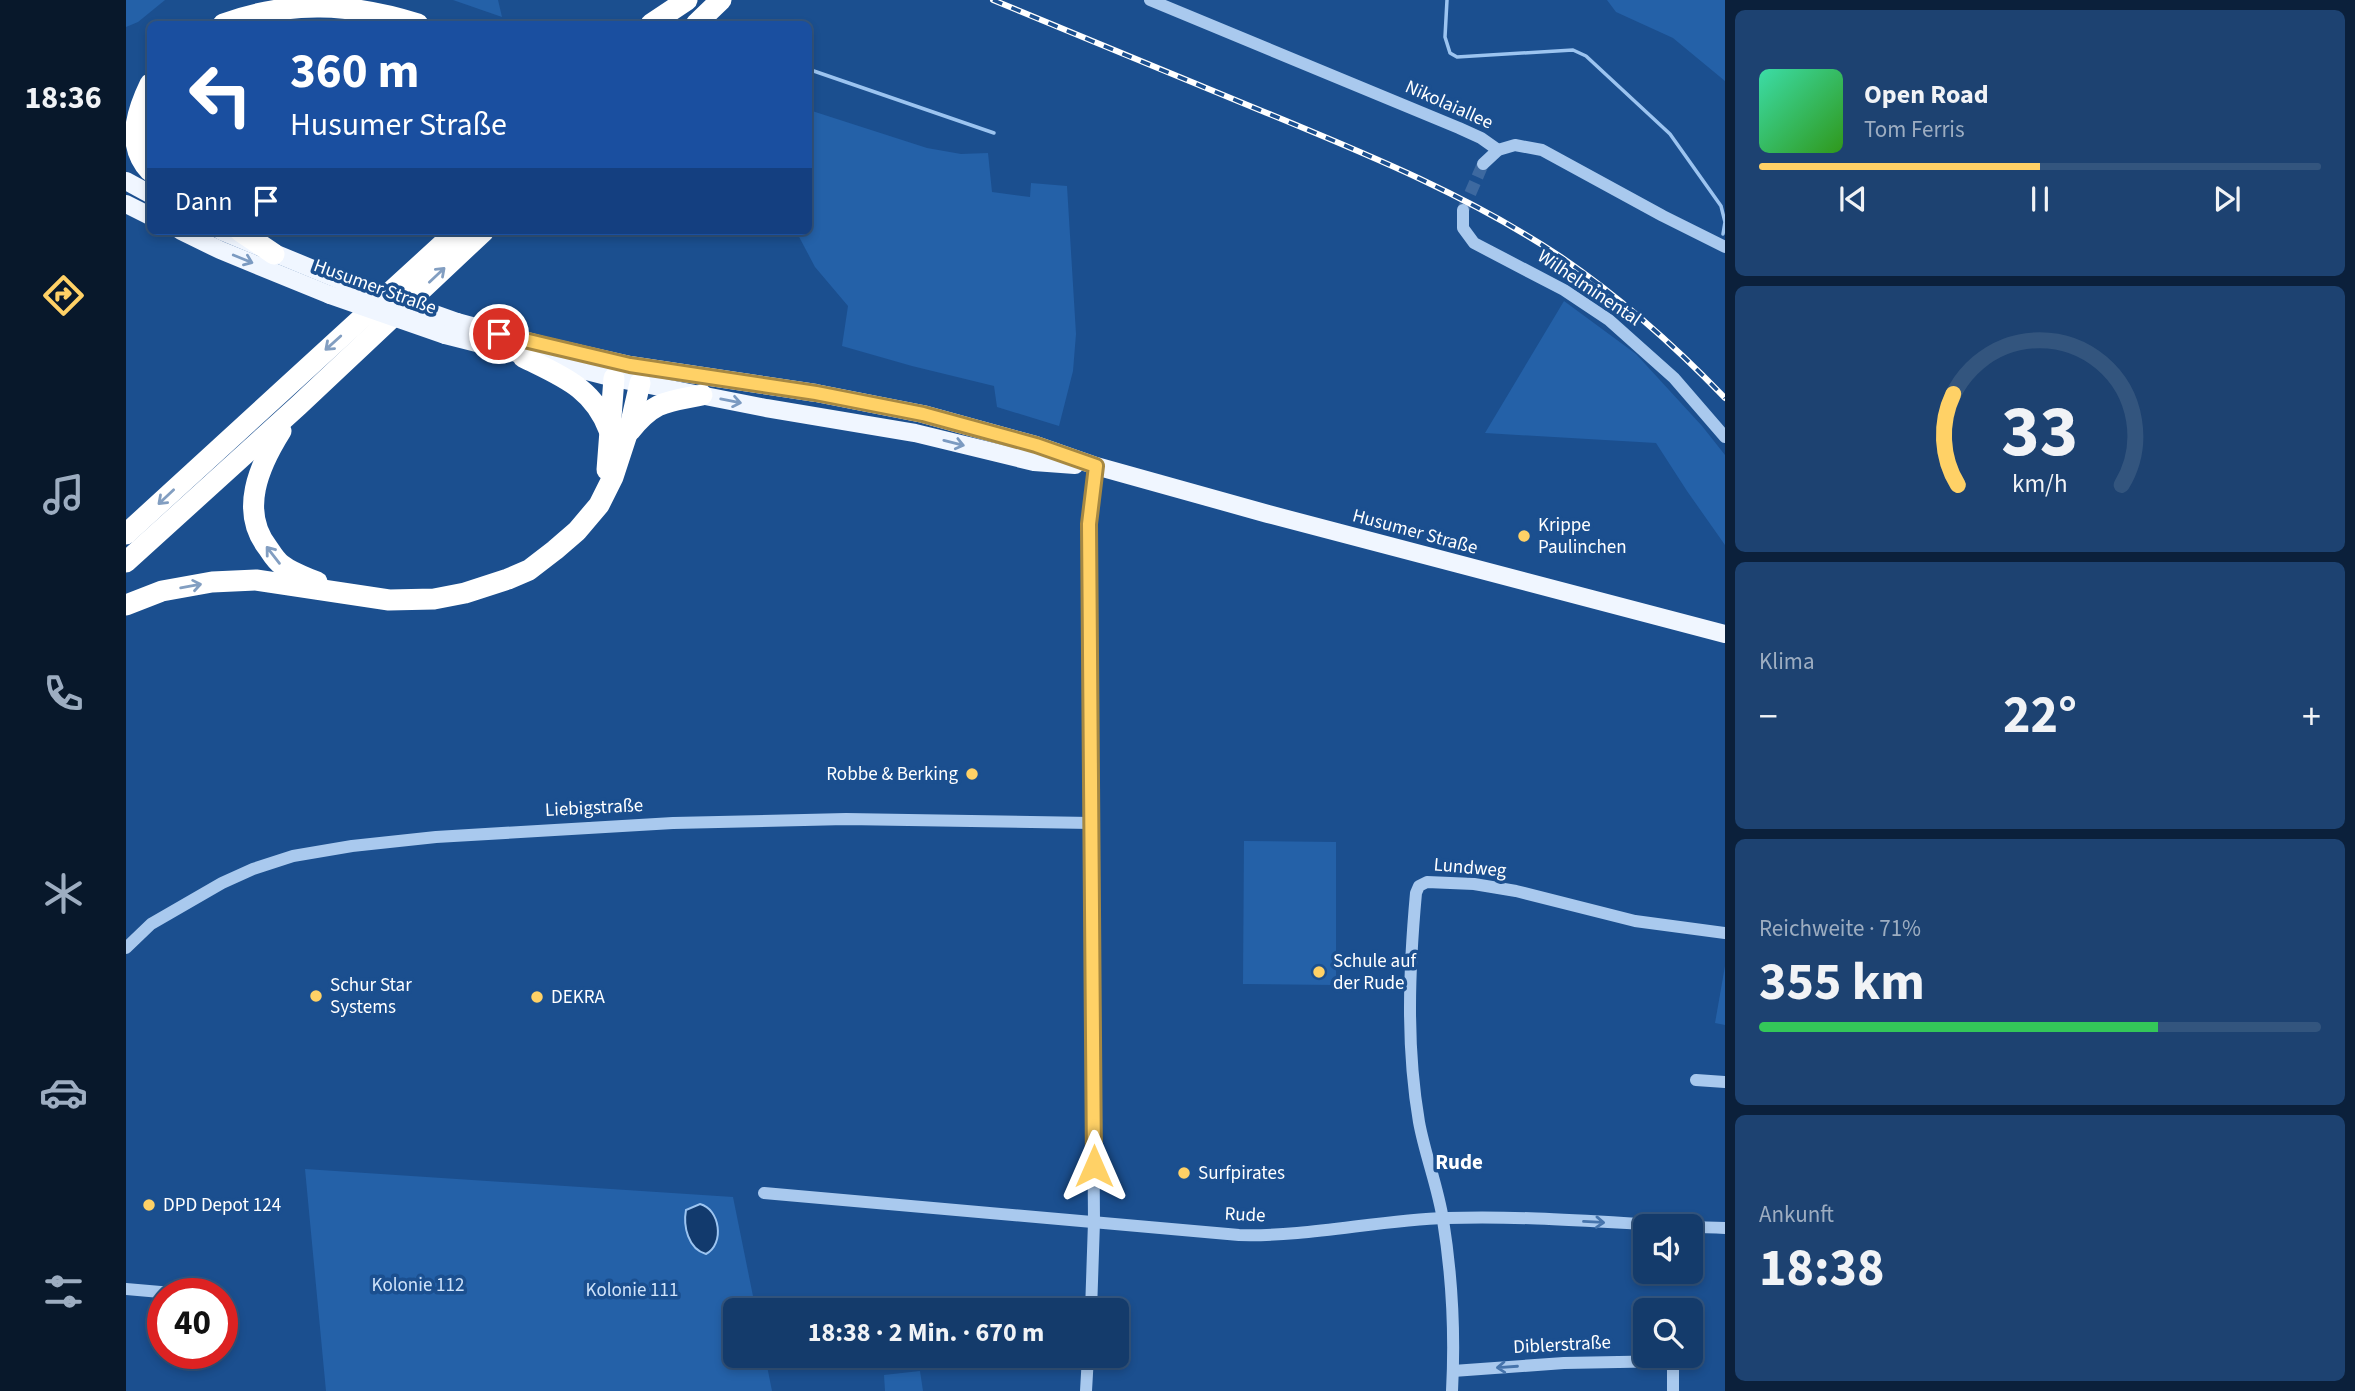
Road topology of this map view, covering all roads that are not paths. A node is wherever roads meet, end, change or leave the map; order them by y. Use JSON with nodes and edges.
{"nodes":[{"id":1,"x":687,"y":0,"type":"edge"},
{"id":2,"x":694,"y":0,"type":"edge"},
{"id":3,"x":721,"y":0,"type":"edge"},
{"id":4,"x":1150,"y":0,"type":"edge"},
{"id":5,"x":232,"y":21,"type":"edge"},
{"id":6,"x":406,"y":21,"type":"edge"},
{"id":7,"x":656,"y":21,"type":"edge"},
{"id":8,"x":672,"y":21,"type":"edge"},
{"id":9,"x":699,"y":21,"type":"edge"},
{"id":10,"x":147,"y":89,"type":"edge"},
{"id":11,"x":129,"y":123,"type":"edge"},
{"id":12,"x":1498,"y":150,"type":"junction"},
{"id":13,"x":1483,"y":164,"type":"tunnel mouth"},
{"id":14,"x":147,"y":167,"type":"edge"},
{"id":15,"x":126,"y":181,"type":"edge"},
{"id":16,"x":147,"y":192,"type":"edge"},
{"id":17,"x":126,"y":204,"type":"edge"},
{"id":18,"x":1463,"y":210,"type":"tunnel mouth"},
{"id":19,"x":147,"y":214,"type":"edge"},
{"id":20,"x":189,"y":235,"type":"edge"},
{"id":21,"x":230,"y":235,"type":"edge"},
{"id":22,"x":246,"y":235,"type":"edge"},
{"id":23,"x":453,"y":235,"type":"edge"},
{"id":24,"x":480,"y":235,"type":"edge"},
{"id":25,"x":1725,"y":247,"type":"edge"},
{"id":26,"x":274,"y":254,"type":"junction"},
{"id":27,"x":336,"y":288,"type":"junction"},
{"id":28,"x":451,"y":329,"type":"junction"},
{"id":29,"x":523,"y":357,"type":"junction"},
{"id":30,"x":636,"y":374,"type":"junction"},
{"id":31,"x":614,"y":378,"type":"junction"},
{"id":32,"x":702,"y":395,"type":"junction"},
{"id":33,"x":298,"y":406,"type":"junction"},
{"id":34,"x":618,"y":433,"type":"junction"},
{"id":35,"x":1725,"y":437,"type":"edge"},
{"id":36,"x":1096,"y":466,"type":"junction"},
{"id":37,"x":126,"y":534,"type":"edge"},
{"id":38,"x":126,"y":562,"type":"edge"},
{"id":39,"x":355,"y":594,"type":"junction"},
{"id":40,"x":126,"y":605,"type":"edge"},
{"id":41,"x":1725,"y":634,"type":"edge"},
{"id":42,"x":1091,"y":823,"type":"junction"},
{"id":43,"x":1725,"y":933,"type":"edge"},
{"id":44,"x":126,"y":947,"type":"edge"},
{"id":45,"x":1696,"y":1080,"type":"dead end"},
{"id":46,"x":1725,"y":1082,"type":"edge"},
{"id":47,"x":764,"y":1193,"type":"dead end"},
{"id":48,"x":1443,"y":1218,"type":"junction"},
{"id":49,"x":1094,"y":1222,"type":"junction"},
{"id":50,"x":1725,"y":1228,"type":"edge"},
{"id":51,"x":126,"y":1289,"type":"edge"},
{"id":52,"x":147,"y":1291,"type":"edge"},
{"id":53,"x":1091,"y":1298,"type":"edge"},
{"id":54,"x":1087,"y":1368,"type":"edge"},
{"id":55,"x":1453,"y":1371,"type":"junction"},
{"id":56,"x":1086,"y":1391,"type":"edge"},
{"id":57,"x":1452,"y":1391,"type":"edge"},
{"id":58,"x":1673,"y":1391,"type":"edge"}],
"edges":[{"from":1,"to":7,"type":"highway"},
{"from":2,"to":8,"type":"highway"},
{"from":3,"to":9,"type":"highway"},
{"from":4,"to":12,"type":"street","name":"Nikolaiallee"},
{"from":5,"to":6,"type":"highway"},
{"from":10,"to":11,"type":"highway"},
{"from":11,"to":14,"type":"highway"},
{"from":12,"to":13,"type":"street"},
{"from":12,"to":25,"type":"street","name":"Nikolaiallee"},
{"from":15,"to":16,"type":"main road"},
{"from":17,"to":19,"type":"main road"},
{"from":18,"to":35,"type":"street","name":"Wilhelminental"},
{"from":20,"to":27,"type":"main road","name":"Husumer Straße","one_way":true},
{"from":21,"to":26,"type":"main road","name":"Husumer Straße"},
{"from":22,"to":26,"type":"highway"},
{"from":23,"to":37,"type":"highway","one_way":true},
{"from":33,"to":24,"type":"highway","one_way":true},
{"from":26,"to":27,"type":"main road","name":"Husumer Straße"},
{"from":27,"to":28,"type":"main road","name":"Husumer Straße","bridge":true},
{"from":28,"to":29,"type":"main road","name":"Husumer Straße"},
{"from":28,"to":30,"type":"main road","name":"Husumer Straße"},
{"from":29,"to":31,"type":"main road","name":"Husumer Straße"},
{"from":29,"to":34,"type":"highway"},
{"from":30,"to":31,"type":"main road","name":"Husumer Straße"},
{"from":30,"to":32,"type":"main road","name":"Husumer Straße"},
{"from":30,"to":34,"type":"highway"},
{"from":30,"to":36,"type":"main road","name":"Husumer Straße"},
{"from":31,"to":34,"type":"highway"},
{"from":32,"to":34,"type":"highway"},
{"from":32,"to":36,"type":"main road","name":"Husumer Straße","one_way":true},
{"from":33,"to":38,"type":"highway"},
{"from":39,"to":33,"type":"highway","one_way":true},
{"from":34,"to":39,"type":"highway"},
{"from":36,"to":41,"type":"main road","name":"Husumer Straße"},
{"from":36,"to":42,"type":"street"},
{"from":40,"to":39,"type":"highway","one_way":true},
{"from":42,"to":44,"type":"street","name":"Liebigstraße"},
{"from":42,"to":49,"type":"street"},
{"from":43,"to":48,"type":"street","name":"Lundweg"},
{"from":45,"to":46,"type":"street"},
{"from":47,"to":49,"type":"street","name":"Rude"},
{"from":48,"to":49,"type":"street","name":"Rude"},
{"from":48,"to":50,"type":"street","name":"Rude","one_way":true},
{"from":48,"to":55,"type":"street"},
{"from":49,"to":53,"type":"street"},
{"from":51,"to":52,"type":"street"},
{"from":54,"to":56,"type":"street"},
{"from":55,"to":57,"type":"street"},
{"from":58,"to":55,"type":"street","name":"Diblerstraße","one_way":true}]}
